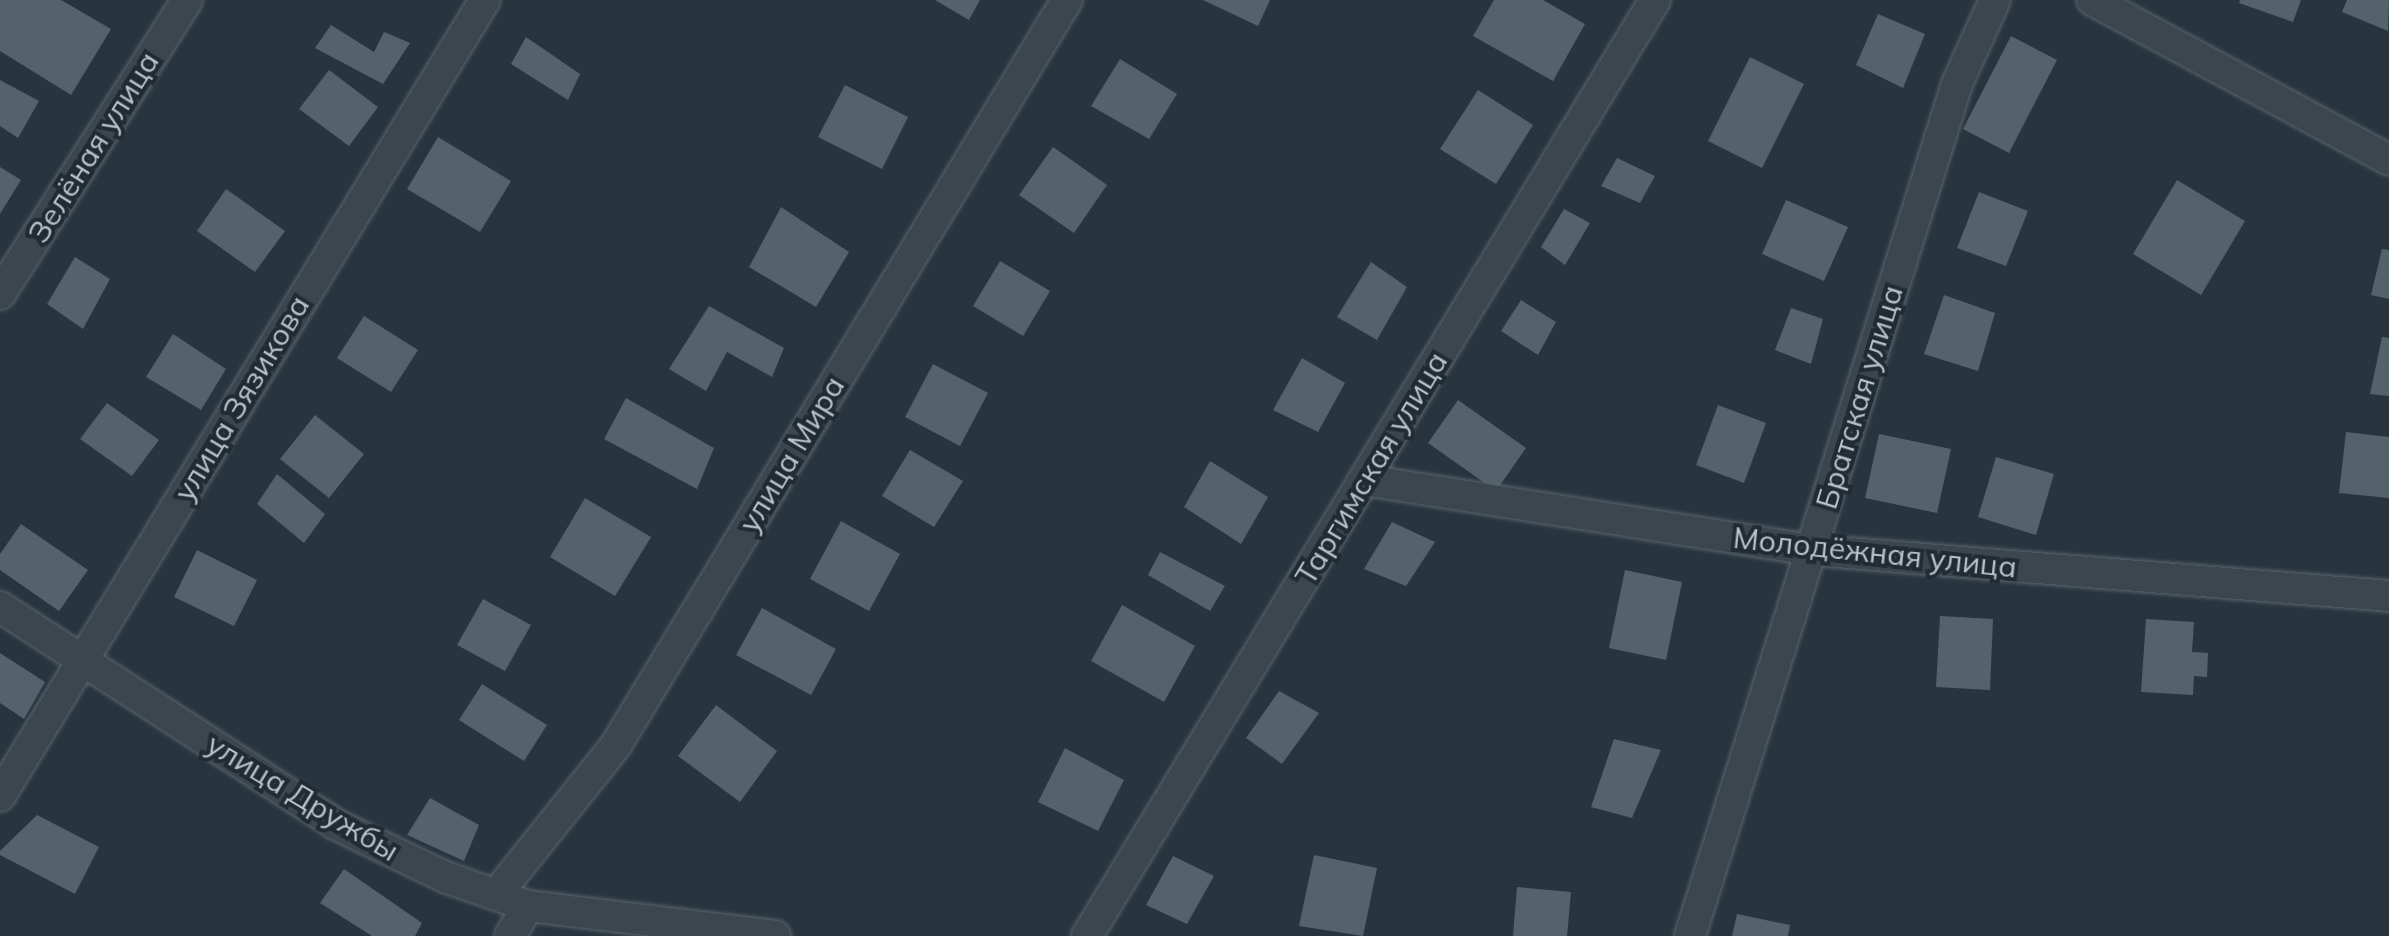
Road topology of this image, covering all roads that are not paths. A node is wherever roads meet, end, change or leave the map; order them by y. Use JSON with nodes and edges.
{"nodes":[{"id":1,"x":187,"y":0,"type":"edge"},
{"id":2,"x":485,"y":0,"type":"edge"},
{"id":3,"x":1067,"y":0,"type":"edge"},
{"id":4,"x":1655,"y":0,"type":"edge"},
{"id":5,"x":1995,"y":0,"type":"edge"},
{"id":6,"x":2092,"y":0,"type":"edge"},
{"id":7,"x":2389,"y":160,"type":"edge"},
{"id":8,"x":0,"y":294,"type":"edge"},
{"id":9,"x":1364,"y":480,"type":"junction"},
{"id":10,"x":1811,"y":550,"type":"junction"},
{"id":11,"x":2389,"y":596,"type":"edge"},
{"id":12,"x":0,"y":607,"type":"edge"},
{"id":13,"x":82,"y":659,"type":"junction"},
{"id":14,"x":0,"y":796,"type":"edge"},
{"id":15,"x":496,"y":895,"type":"junction"},
{"id":16,"x":528,"y":906,"type":"junction"},
{"id":17,"x":510,"y":936,"type":"edge"},
{"id":18,"x":775,"y":936,"type":"edge"},
{"id":19,"x":1087,"y":936,"type":"edge"},
{"id":20,"x":1690,"y":936,"type":"edge"}],
"edges":[{"from":1,"to":8,"type":"street","name":"Зелёная улица"},
{"from":2,"to":13,"type":"street","name":"улица Зязикова"},
{"from":3,"to":15,"type":"street","name":"улица Мира"},
{"from":4,"to":9,"type":"street","name":"Таргимская улица"},
{"from":5,"to":10,"type":"street","name":"Братская улица"},
{"from":6,"to":7,"type":"street"},
{"from":9,"to":10,"type":"street","name":"Молодёжная улица"},
{"from":9,"to":19,"type":"street","name":"Таргимская улица"},
{"from":10,"to":11,"type":"street","name":"Молодёжная улица"},
{"from":10,"to":20,"type":"street","name":"Братская улица"},
{"from":12,"to":13,"type":"street","name":"улица Дружбы"},
{"from":13,"to":14,"type":"street","name":"улица Зязикова"},
{"from":13,"to":15,"type":"street","name":"улица Дружбы"},
{"from":15,"to":16,"type":"street","name":"улица Дружбы"},
{"from":16,"to":17,"type":"street"},
{"from":16,"to":18,"type":"street","name":"улица Дружбы"}]}
